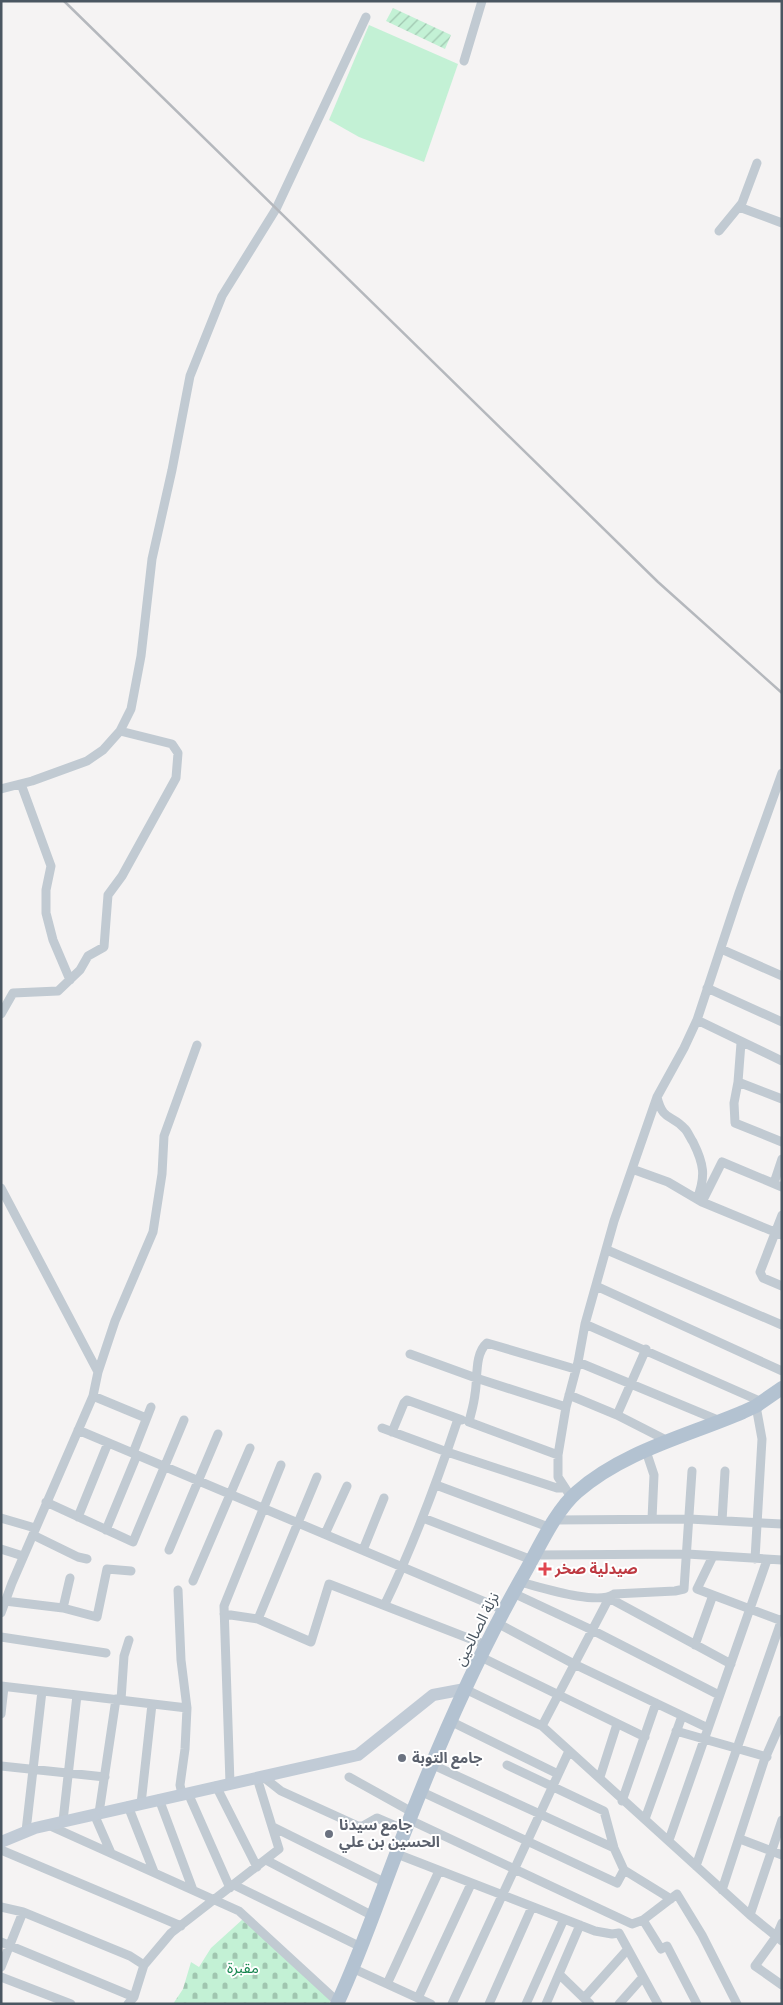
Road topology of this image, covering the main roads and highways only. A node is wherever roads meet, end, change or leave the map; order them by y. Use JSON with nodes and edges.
{"nodes":[{"id":1,"x":782,"y":1388,"type":"edge"},
{"id":2,"x":338,"y":2003,"type":"edge"}],
"edges":[{"from":1,"to":2,"type":"main road","name":"نزلة الصالحين"}]}
